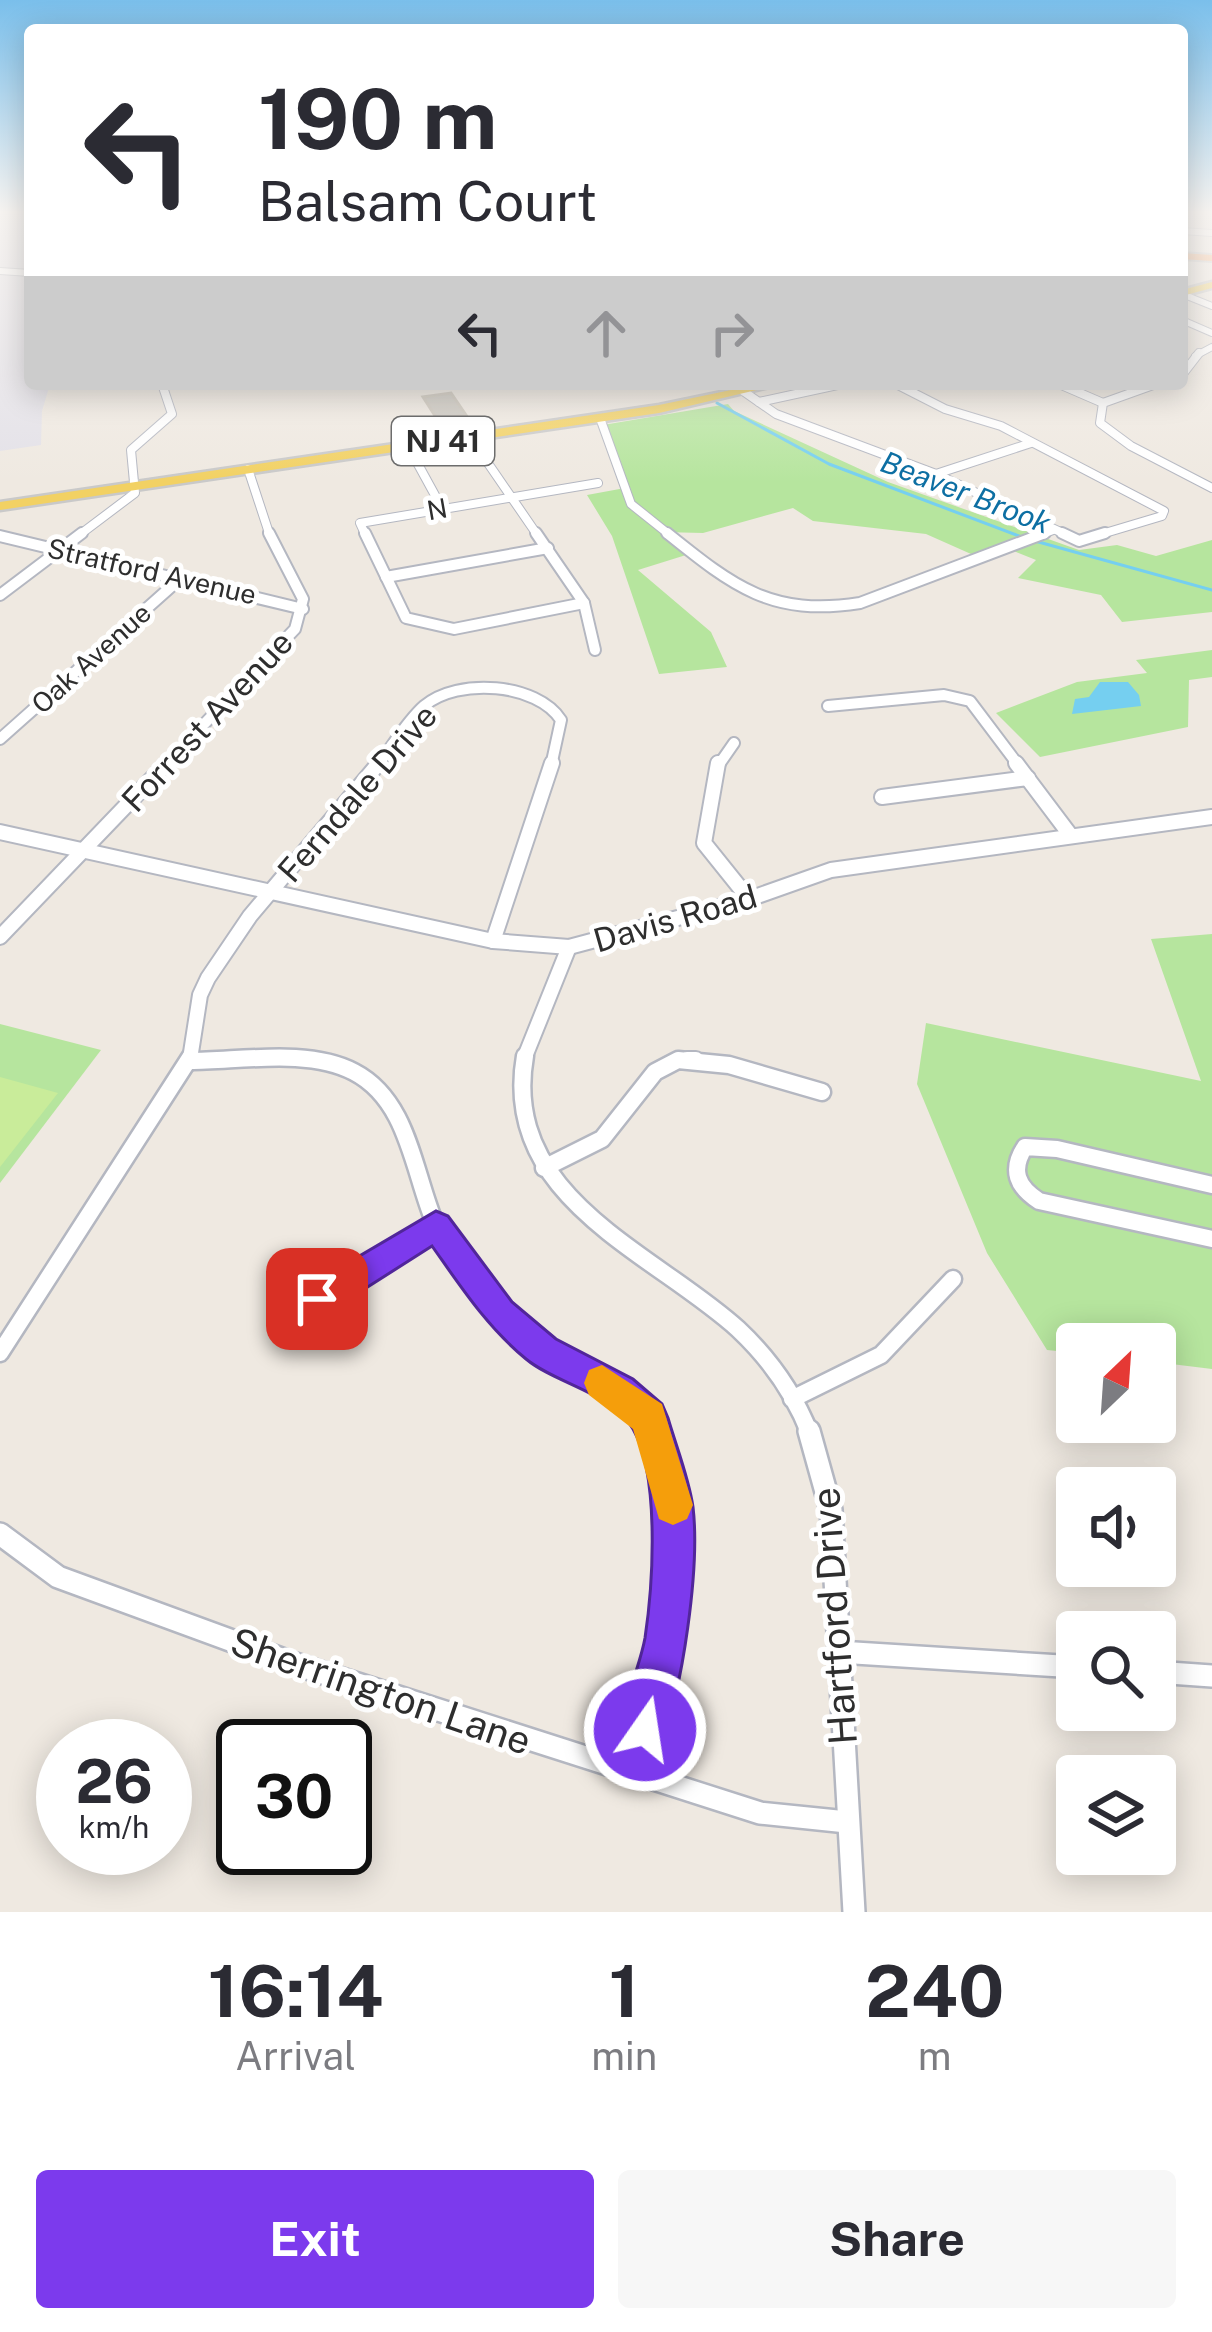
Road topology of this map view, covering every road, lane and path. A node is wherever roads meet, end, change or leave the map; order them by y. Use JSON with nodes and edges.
{"nodes":[{"id":1,"x":1212,"y":347,"type":"edge"},
{"id":2,"x":1188,"y":367,"type":"edge"},
{"id":3,"x":164,"y":390,"type":"edge"},
{"id":4,"x":748,"y":390,"type":"edge"},
{"id":5,"x":814,"y":390,"type":"edge"},
{"id":6,"x":907,"y":390,"type":"edge"},
{"id":7,"x":1073,"y":390,"type":"edge"},
{"id":8,"x":1139,"y":390,"type":"edge"},
{"id":9,"x":743,"y":391,"type":"junction"},
{"id":10,"x":759,"y":402,"type":"junction"},
{"id":11,"x":1103,"y":403,"type":"junction"},
{"id":12,"x":600,"y":418,"type":"junction"},
{"id":13,"x":470,"y":437,"type":"junction"},
{"id":14,"x":1030,"y":443,"type":"junction"},
{"id":15,"x":408,"y":446,"type":"junction"},
{"id":16,"x":248,"y":470,"type":"junction"},
{"id":17,"x":936,"y":473,"type":"junction"},
{"id":18,"x":598,"y":483,"type":"dead end"},
{"id":19,"x":135,"y":486,"type":"junction"},
{"id":20,"x":1212,"y":487,"type":"edge"},
{"id":21,"x":513,"y":496,"type":"junction"},
{"id":22,"x":0,"y":506,"type":"edge"},
{"id":23,"x":442,"y":508,"type":"junction"},
{"id":24,"x":1053,"y":530,"type":"junction"},
{"id":25,"x":0,"y":536,"type":"edge"},
{"id":26,"x":548,"y":548,"type":"junction"},
{"id":27,"x":61,"y":549,"type":"junction"},
{"id":28,"x":182,"y":577,"type":"junction"},
{"id":29,"x":386,"y":577,"type":"junction"},
{"id":30,"x":0,"y":596,"type":"edge"},
{"id":31,"x":584,"y":603,"type":"junction"},
{"id":32,"x":303,"y":609,"type":"junction"},
{"id":33,"x":595,"y":650,"type":"dead end"},
{"id":34,"x":443,"y":678,"type":"dead end"},
{"id":35,"x":453,"y":692,"type":"junction"},
{"id":36,"x":828,"y":706,"type":"dead end"},
{"id":37,"x":0,"y":739,"type":"edge"},
{"id":38,"x":734,"y":743,"type":"dead end"},
{"id":39,"x":1028,"y":778,"type":"junction"},
{"id":40,"x":883,"y":797,"type":"dead end"},
{"id":41,"x":1212,"y":817,"type":"edge"},
{"id":42,"x":0,"y":832,"type":"edge"},
{"id":43,"x":1071,"y":836,"type":"junction"},
{"id":44,"x":86,"y":850,"type":"junction"},
{"id":45,"x":269,"y":892,"type":"junction"},
{"id":46,"x":749,"y":899,"type":"junction"},
{"id":47,"x":0,"y":937,"type":"edge"},
{"id":48,"x":493,"y":941,"type":"junction"},
{"id":49,"x":568,"y":946,"type":"junction"},
{"id":50,"x":190,"y":1061,"type":"junction"},
{"id":51,"x":822,"y":1092,"type":"dead end"},
{"id":52,"x":544,"y":1168,"type":"junction"},
{"id":53,"x":1212,"y":1185,"type":"edge"},
{"id":54,"x":436,"y":1226,"type":"junction"},
{"id":55,"x":1212,"y":1239,"type":"edge"},
{"id":56,"x":953,"y":1279,"type":"dead end"},
{"id":57,"x":292,"y":1328,"type":"dead end"},
{"id":58,"x":0,"y":1352,"type":"edge"},
{"id":59,"x":792,"y":1399,"type":"junction"},
{"id":60,"x":0,"y":1534,"type":"edge"},
{"id":61,"x":839,"y":1652,"type":"junction"},
{"id":62,"x":1056,"y":1666,"type":"edge"},
{"id":63,"x":1176,"y":1673,"type":"edge"},
{"id":64,"x":1212,"y":1676,"type":"edge"},
{"id":65,"x":634,"y":1775,"type":"junction"},
{"id":66,"x":848,"y":1822,"type":"junction"},
{"id":67,"x":854,"y":1912,"type":"edge"}],
"edges":[{"from":1,"to":2,"type":"street"},
{"from":3,"to":19,"type":"street"},
{"from":4,"to":9,"type":"main road","number":"NJ 41"},
{"from":5,"to":10,"type":"street"},
{"from":6,"to":14,"type":"street"},
{"from":7,"to":11,"type":"street"},
{"from":8,"to":11,"type":"street"},
{"from":9,"to":10,"type":"street"},
{"from":9,"to":12,"type":"main road","number":"NJ 41"},
{"from":10,"to":17,"type":"street"},
{"from":11,"to":20,"type":"street"},
{"from":12,"to":13,"type":"main road","number":"NJ 41"},
{"from":12,"to":24,"type":"street"},
{"from":13,"to":15,"type":"main road","number":"NJ 41"},
{"from":13,"to":21,"type":"street"},
{"from":14,"to":17,"type":"street"},
{"from":14,"to":24,"type":"street"},
{"from":15,"to":16,"type":"main road","number":"NJ 41"},
{"from":15,"to":23,"type":"street"},
{"from":16,"to":19,"type":"main road","number":"NJ 41"},
{"from":16,"to":32,"type":"street","name":"Forrest Avenue"},
{"from":17,"to":24,"type":"street"},
{"from":18,"to":21,"type":"street","name":"N"},
{"from":19,"to":22,"type":"main road","number":"NJ 41"},
{"from":19,"to":27,"type":"street"},
{"from":21,"to":23,"type":"street","name":"N"},
{"from":21,"to":26,"type":"street"},
{"from":23,"to":29,"type":"street","name":"N"},
{"from":25,"to":27,"type":"street","name":"Stratford Avenue"},
{"from":26,"to":29,"type":"street"},
{"from":26,"to":31,"type":"street"},
{"from":27,"to":28,"type":"street","name":"Stratford Avenue"},
{"from":27,"to":30,"type":"street"},
{"from":28,"to":32,"type":"street","name":"Stratford Avenue"},
{"from":28,"to":37,"type":"street","name":"Oak Avenue"},
{"from":29,"to":31,"type":"street"},
{"from":31,"to":33,"type":"street"},
{"from":32,"to":44,"type":"street","name":"Forrest Avenue"},
{"from":34,"to":35,"type":"street"},
{"from":35,"to":45,"type":"street","name":"Ferndale Drive"},
{"from":35,"to":48,"type":"street","name":"Ferndale Drive"},
{"from":36,"to":39,"type":"street"},
{"from":38,"to":46,"type":"street"},
{"from":39,"to":40,"type":"street"},
{"from":39,"to":43,"type":"street"},
{"from":41,"to":43,"type":"street","name":"Davis Road"},
{"from":42,"to":44,"type":"street","name":"Davis Road"},
{"from":43,"to":46,"type":"street","name":"Davis Road"},
{"from":44,"to":45,"type":"street","name":"Davis Road"},
{"from":44,"to":47,"type":"street","name":"Forrest Avenue"},
{"from":45,"to":48,"type":"street","name":"Davis Road"},
{"from":45,"to":50,"type":"street"},
{"from":46,"to":49,"type":"street","name":"Davis Road"},
{"from":48,"to":49,"type":"street","name":"Davis Road"},
{"from":49,"to":52,"type":"street","name":"Hartford Drive"},
{"from":50,"to":54,"type":"street"},
{"from":50,"to":58,"type":"street"},
{"from":51,"to":52,"type":"street"},
{"from":52,"to":59,"type":"street","name":"Hartford Drive"},
{"from":53,"to":55,"type":"street"},
{"from":54,"to":57,"type":"street"},
{"from":54,"to":65,"type":"street"},
{"from":56,"to":59,"type":"street"},
{"from":59,"to":61,"type":"street","name":"Hartford Drive"},
{"from":60,"to":65,"type":"street","name":"Sherrington Lane"},
{"from":61,"to":62,"type":"street"},
{"from":61,"to":66,"type":"street","name":"Hartford Drive"},
{"from":63,"to":64,"type":"street"},
{"from":65,"to":66,"type":"street","name":"Sherrington Lane"},
{"from":66,"to":67,"type":"street","name":"Hartford Drive"}]}
